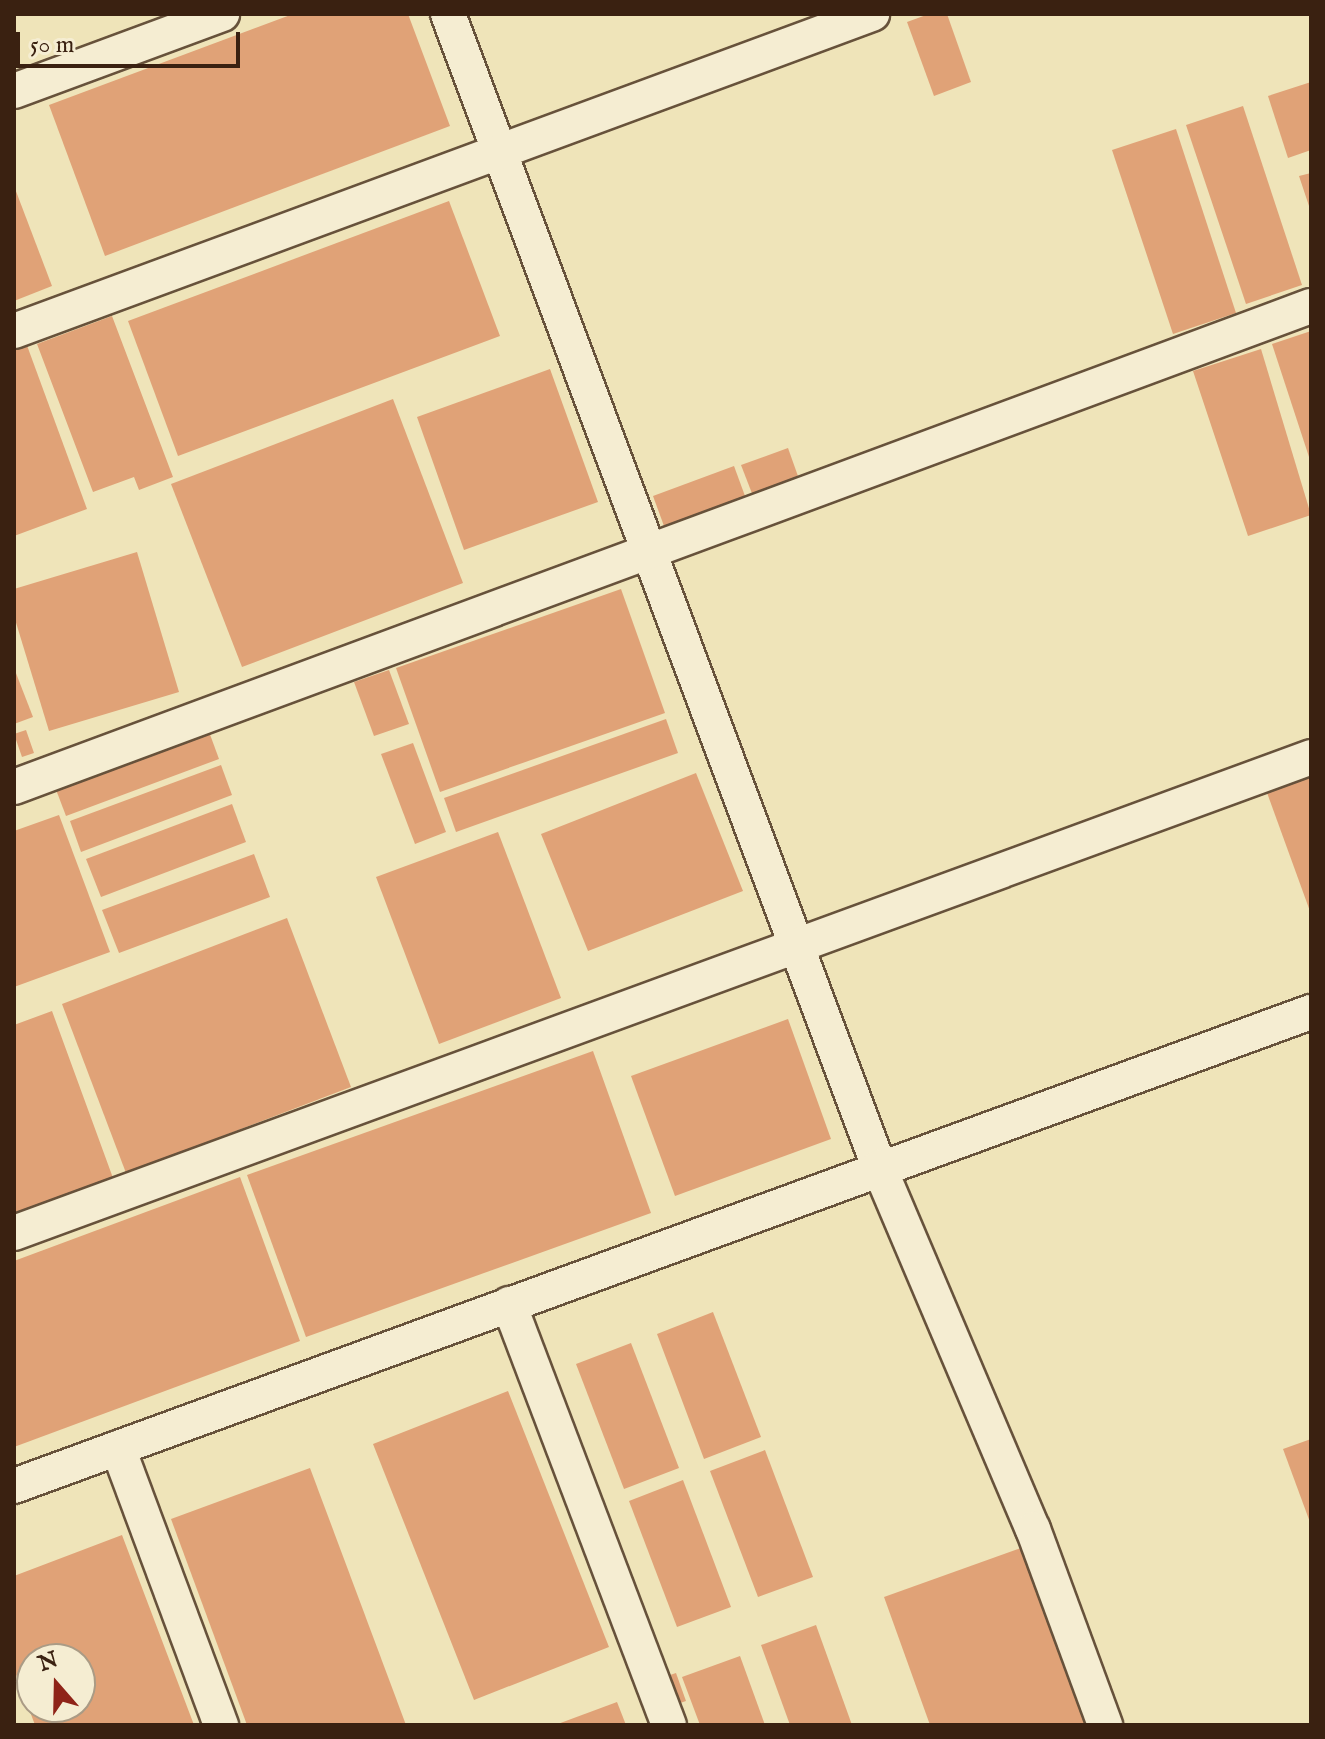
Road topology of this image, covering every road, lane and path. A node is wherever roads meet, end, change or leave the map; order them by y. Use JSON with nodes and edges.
{"nodes":[{"id":1,"x":222,"y":14,"type":"edge"},
{"id":2,"x":448,"y":14,"type":"edge"},
{"id":3,"x":872,"y":14,"type":"edge"},
{"id":4,"x":14,"y":91,"type":"edge"},
{"id":5,"x":500,"y":154,"type":"junction"},
{"id":6,"x":1311,"y":306,"type":"edge"},
{"id":7,"x":14,"y":331,"type":"edge"},
{"id":8,"x":647,"y":548,"type":"junction"},
{"id":9,"x":1311,"y":757,"type":"edge"},
{"id":10,"x":14,"y":787,"type":"edge"},
{"id":11,"x":798,"y":950,"type":"junction"},
{"id":12,"x":1311,"y":1012,"type":"edge"},
{"id":13,"x":879,"y":1167,"type":"junction"},
{"id":14,"x":14,"y":1233,"type":"edge"},
{"id":15,"x":509,"y":1304,"type":"junction"},
{"id":16,"x":118,"y":1448,"type":"junction"},
{"id":17,"x":14,"y":1486,"type":"edge"},
{"id":18,"x":221,"y":1725,"type":"edge"},
{"id":19,"x":669,"y":1725,"type":"edge"},
{"id":20,"x":1105,"y":1725,"type":"edge"}],
"edges":[{"from":1,"to":4,"type":"lane"},
{"from":2,"to":5,"type":"lane"},
{"from":3,"to":5,"type":"lane"},
{"from":5,"to":7,"type":"lane"},
{"from":5,"to":8,"type":"lane"},
{"from":6,"to":8,"type":"lane"},
{"from":8,"to":10,"type":"lane"},
{"from":8,"to":11,"type":"lane"},
{"from":9,"to":11,"type":"lane"},
{"from":11,"to":13,"type":"lane"},
{"from":11,"to":14,"type":"lane"},
{"from":12,"to":13,"type":"lane"},
{"from":13,"to":15,"type":"lane"},
{"from":13,"to":20,"type":"lane"},
{"from":15,"to":16,"type":"lane"},
{"from":15,"to":19,"type":"lane"},
{"from":16,"to":17,"type":"lane"},
{"from":16,"to":18,"type":"lane"}]}
